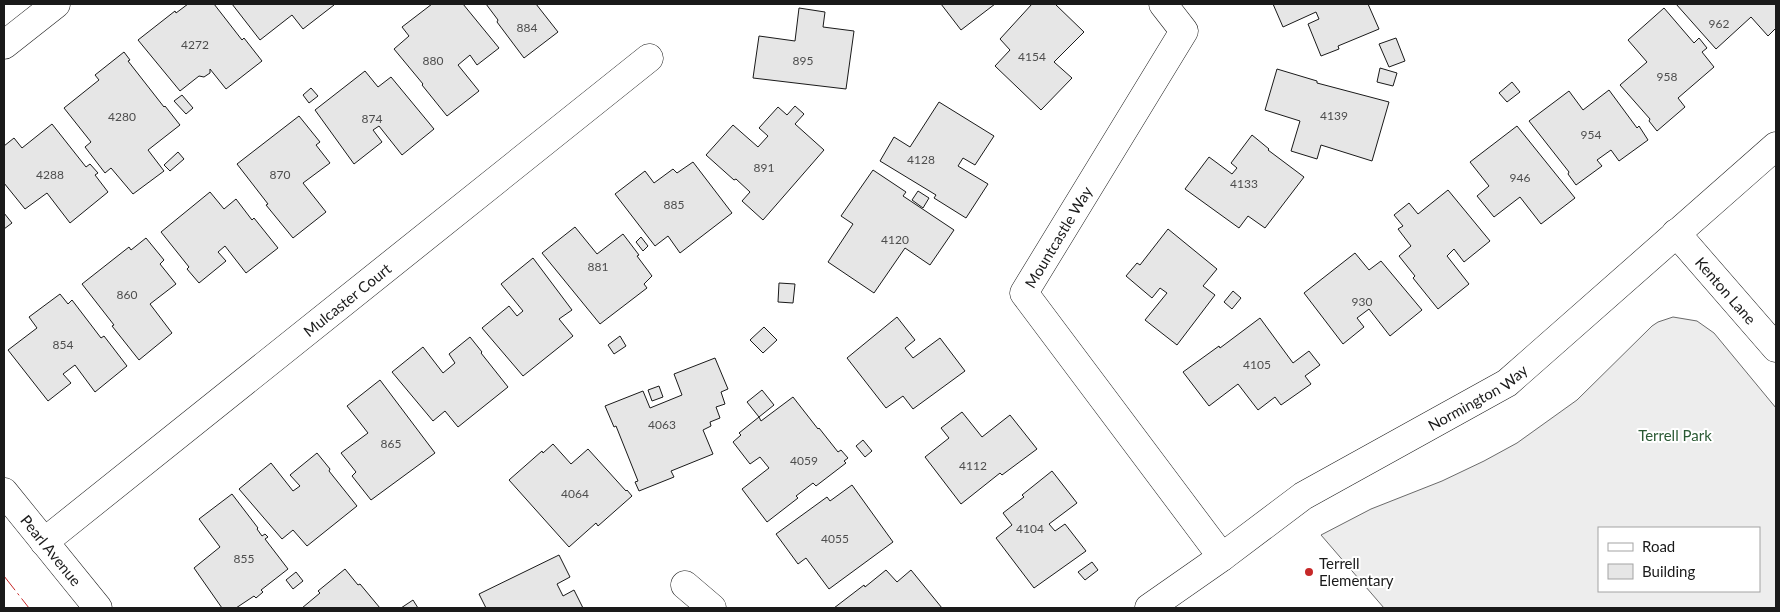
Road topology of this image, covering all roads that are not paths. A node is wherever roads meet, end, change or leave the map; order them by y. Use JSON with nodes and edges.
{"nodes":[{"id":1,"x":56,"y":4,"type":"edge"},
{"id":2,"x":1163,"y":4,"type":"edge"},
{"id":3,"x":4,"y":45,"type":"edge"},
{"id":4,"x":649,"y":58,"type":"dead end"},
{"id":5,"x":1776,"y":146,"type":"edge"},
{"id":6,"x":1676,"y":233,"type":"junction"},
{"id":7,"x":1776,"y":348,"type":"edge"},
{"id":8,"x":4,"y":492,"type":"edge"},
{"id":9,"x":44,"y":542,"type":"junction"},
{"id":10,"x":1222,"y":557,"type":"junction"},
{"id":11,"x":685,"y":586,"type":"dead end"},
{"id":12,"x":98,"y":608,"type":"edge"},
{"id":13,"x":712,"y":608,"type":"edge"},
{"id":14,"x":1149,"y":608,"type":"edge"}],
"edges":[{"from":1,"to":3,"type":"street"},
{"from":2,"to":10,"type":"street","name":"Mountcastle Way"},
{"from":4,"to":9,"type":"street","name":"Mulcaster Court"},
{"from":5,"to":6,"type":"street","name":"Normington Way"},
{"from":6,"to":7,"type":"street","name":"Kenton Lane"},
{"from":6,"to":10,"type":"street","name":"Normington Way"},
{"from":8,"to":9,"type":"street","name":"Pearl Avenue"},
{"from":9,"to":12,"type":"street","name":"Pearl Avenue"},
{"from":10,"to":14,"type":"street","name":"Normington Way"},
{"from":11,"to":13,"type":"street"}]}
